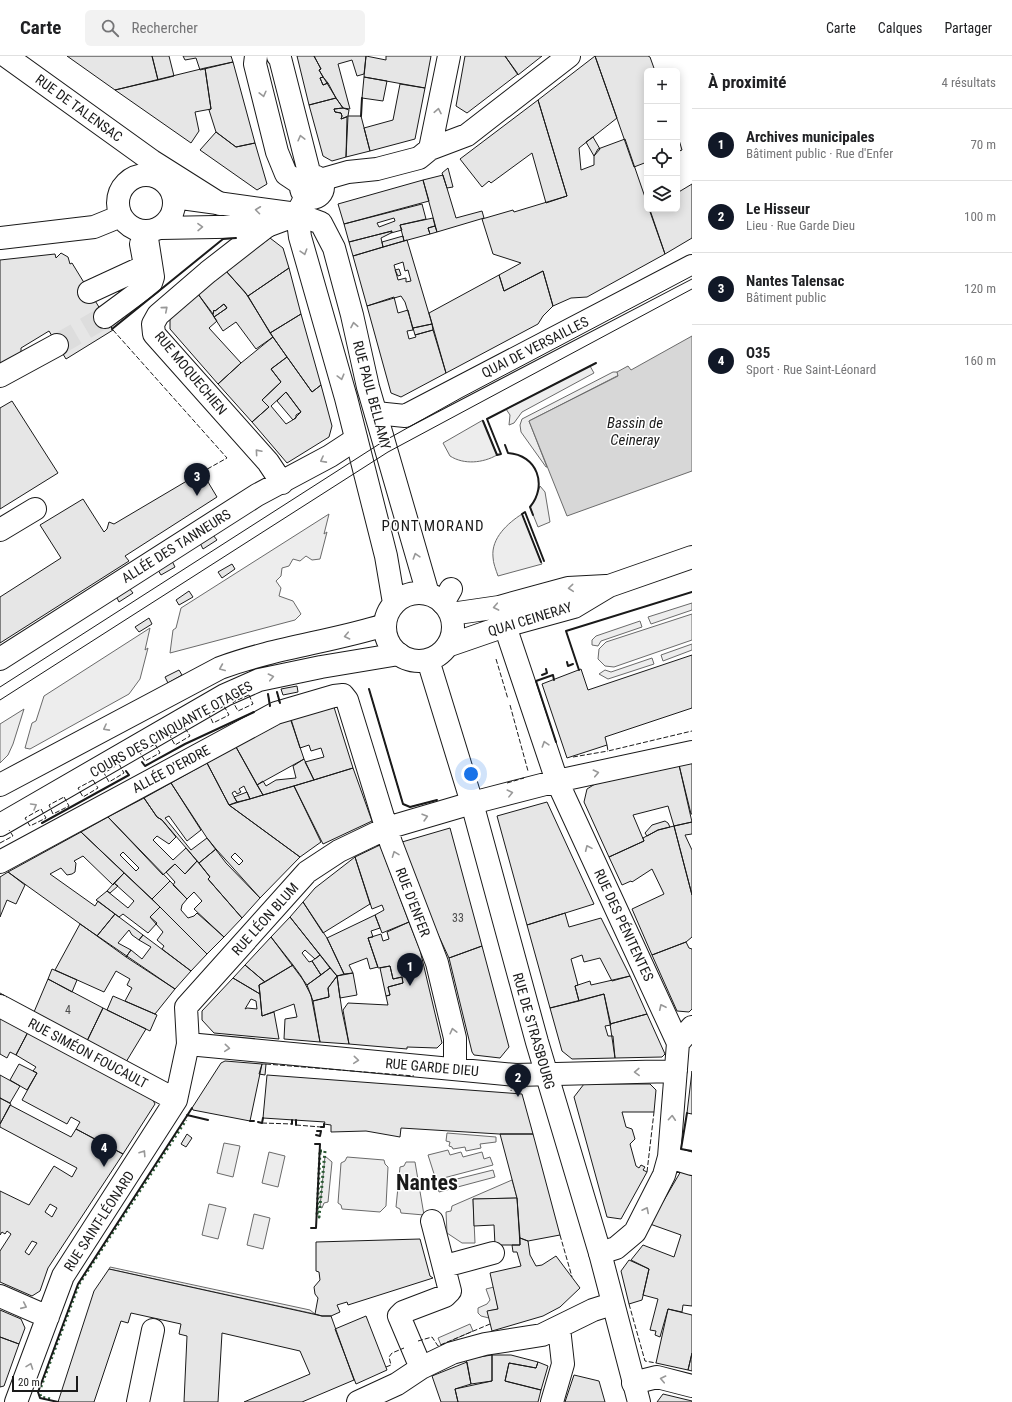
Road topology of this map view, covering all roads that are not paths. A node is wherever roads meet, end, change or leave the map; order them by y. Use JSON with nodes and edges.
{"nodes":[{"id":1,"x":6,"y":56,"type":"edge"},
{"id":2,"x":256,"y":56,"type":"edge"},
{"id":3,"x":278,"y":56,"type":"edge"},
{"id":4,"x":449,"y":56,"type":"edge"},
{"id":5,"x":569,"y":56,"type":"edge"},
{"id":6,"x":430,"y":149,"type":"junction"},
{"id":7,"x":153,"y":169,"type":"junction"},
{"id":8,"x":309,"y":189,"type":"junction"},
{"id":9,"x":174,"y":197,"type":"junction"},
{"id":10,"x":220,"y":204,"type":"junction"},
{"id":11,"x":121,"y":216,"type":"junction"},
{"id":12,"x":267,"y":226,"type":"junction"},
{"id":13,"x":148,"y":230,"type":"junction"},
{"id":14,"x":0,"y":238,"type":"edge"},
{"id":15,"x":692,"y":266,"type":"edge"},
{"id":16,"x":89,"y":292,"type":"dead end"},
{"id":17,"x":105,"y":317,"type":"tunnel mouth"},
{"id":18,"x":57,"y":345,"type":"tunnel mouth"},
{"id":19,"x":0,"y":376,"type":"edge"},
{"id":20,"x":376,"y":413,"type":"junction"},
{"id":21,"x":356,"y":439,"type":"junction"},
{"id":22,"x":282,"y":483,"type":"junction"},
{"id":23,"x":35,"y":509,"type":"dead end"},
{"id":24,"x":0,"y":530,"type":"edge"},
{"id":25,"x":692,"y":558,"type":"edge"},
{"id":26,"x":610,"y":586,"type":"junction"},
{"id":27,"x":443,"y":600,"type":"junction"},
{"id":28,"x":394,"y":603,"type":"junction"},
{"id":29,"x":385,"y":626,"type":"junction"},
{"id":30,"x":505,"y":626,"type":"junction"},
{"id":31,"x":447,"y":646,"type":"junction"},
{"id":32,"x":399,"y":654,"type":"junction"},
{"id":33,"x":0,"y":659,"type":"edge"},
{"id":34,"x":428,"y":660,"type":"junction"},
{"id":35,"x":348,"y":700,"type":"joint"},
{"id":36,"x":692,"y":752,"type":"edge"},
{"id":37,"x":557,"y":781,"type":"junction"},
{"id":38,"x":0,"y":785,"type":"edge"},
{"id":39,"x":472,"y":803,"type":"junction"},
{"id":40,"x":0,"y":825,"type":"edge"},
{"id":41,"x":387,"y":828,"type":"junction"},
{"id":42,"x":0,"y":862,"type":"edge"},
{"id":43,"x":0,"y":1006,"type":"edge"},
{"id":44,"x":685,"y":1035,"type":"edge"},
{"id":45,"x":188,"y":1044,"type":"junction"},
{"id":46,"x":455,"y":1069,"type":"junction"},
{"id":47,"x":676,"y":1071,"type":"junction"},
{"id":48,"x":547,"y":1075,"type":"junction"},
{"id":49,"x":176,"y":1100,"type":"junction"},
{"id":50,"x":669,"y":1157,"type":"junction"},
{"id":51,"x":692,"y":1164,"type":"edge"},
{"id":52,"x":432,"y":1221,"type":"dead end"},
{"id":53,"x":493,"y":1253,"type":"dead end"},
{"id":54,"x":600,"y":1253,"type":"junction"},
{"id":55,"x":445,"y":1266,"type":"junction"},
{"id":56,"x":0,"y":1296,"type":"edge"},
{"id":57,"x":612,"y":1304,"type":"junction"},
{"id":58,"x":48,"y":1317,"type":"junction"},
{"id":59,"x":559,"y":1328,"type":"junction"},
{"id":60,"x":153,"y":1330,"type":"dead end"},
{"id":61,"x":421,"y":1368,"type":"junction"},
{"id":62,"x":692,"y":1386,"type":"edge"},
{"id":63,"x":636,"y":1392,"type":"edge"},
{"id":64,"x":16,"y":1402,"type":"edge"},
{"id":65,"x":138,"y":1402,"type":"edge"},
{"id":66,"x":358,"y":1402,"type":"edge"},
{"id":67,"x":552,"y":1402,"type":"edge"}],
"edges":[{"from":1,"to":7,"type":"street","name":"RUE DE TALENSAC"},
{"from":2,"to":8,"type":"street","name":"RUE PAUL BELLAMY","one_way":true},
{"from":8,"to":3,"type":"street","name":"RUE PAUL BELLAMY","one_way":true},
{"from":6,"to":4,"type":"street","one_way":true},
{"from":5,"to":6,"type":"street"},
{"from":6,"to":8,"type":"street"},
{"from":7,"to":9,"type":"street"},
{"from":7,"to":10,"type":"street","name":"RUE DE TALENSAC"},
{"from":7,"to":11,"type":"street"},
{"from":8,"to":10,"type":"street","name":"RUE DE TALENSAC","one_way":true},
{"from":8,"to":12,"type":"street"},
{"from":20,"to":8,"type":"street","name":"RUE PAUL BELLAMY","one_way":true},
{"from":8,"to":21,"type":"street","name":"RUE PAUL BELLAMY","one_way":true},
{"from":9,"to":10,"type":"street","name":"RUE DE TALENSAC"},
{"from":9,"to":13,"type":"street"},
{"from":11,"to":13,"type":"street"},
{"from":11,"to":14,"type":"street"},
{"from":13,"to":12,"type":"street","one_way":true},
{"from":22,"to":12,"type":"street","name":"RUE MOQUECHIEN","one_way":true},
{"from":13,"to":16,"type":"street"},
{"from":13,"to":17,"type":"street"},
{"from":15,"to":20,"type":"street","name":"QUAI DE VERSAILLES"},
{"from":18,"to":19,"type":"street"},
{"from":27,"to":20,"type":"street","name":"RUE PAUL BELLAMY","one_way":true},
{"from":21,"to":22,"type":"street","name":"ALLÉE DES TANNEURS","one_way":true},
{"from":21,"to":28,"type":"street","name":"RUE PAUL BELLAMY"},
{"from":22,"to":33,"type":"street","name":"ALLÉE DES TANNEURS"},
{"from":23,"to":24,"type":"street"},
{"from":25,"to":26,"type":"street","name":"QUAI CEINERAY"},
{"from":26,"to":27,"type":"street","name":"QUAI CEINERAY","one_way":true},
{"from":26,"to":30,"type":"street","name":"QUAI CEINERAY"},
{"from":27,"to":28,"type":"street"},
{"from":27,"to":31,"type":"street"},
{"from":28,"to":29,"type":"street"},
{"from":29,"to":32,"type":"street"},
{"from":29,"to":38,"type":"street","name":"COURS DES CINQUANTE OTAGES","one_way":true},
{"from":30,"to":31,"type":"street","name":"QUAI CEINERAY"},
{"from":37,"to":30,"type":"street","name":"RUE DES PÉNITENTES","one_way":true},
{"from":31,"to":34,"type":"street"},
{"from":32,"to":34,"type":"street"},
{"from":40,"to":32,"type":"street","name":"COURS DES CINQUANTE OTAGES","one_way":true},
{"from":34,"to":39,"type":"street","name":"RUE DE STRASBOURG"},
{"from":35,"to":41,"type":"street","name":"RUE D'ENFER"},
{"from":35,"to":42,"type":"street","name":"ALLÉE D'ERDRE"},
{"from":37,"to":36,"type":"street","name":"RUE LÉON BLUM","one_way":true},
{"from":39,"to":37,"type":"street","name":"RUE LÉON BLUM","one_way":true},
{"from":44,"to":37,"type":"street","name":"RUE DES PÉNITENTES","one_way":true},
{"from":41,"to":39,"type":"street","name":"RUE LÉON BLUM","one_way":true},
{"from":39,"to":48,"type":"street","name":"RUE DE STRASBOURG"},
{"from":41,"to":45,"type":"street","name":"RUE LÉON BLUM"},
{"from":46,"to":41,"type":"street","name":"RUE D'ENFER","one_way":true},
{"from":43,"to":49,"type":"street","name":"RUE SIMÉON FOUCAULT"},
{"from":44,"to":47,"type":"street","name":"RUE DES PÉNITENTES"},
{"from":45,"to":46,"type":"street","name":"RUE GARDE DIEU","one_way":true},
{"from":45,"to":49,"type":"street","name":"RUE SAINT-LÉONARD"},
{"from":46,"to":48,"type":"street","name":"RUE GARDE DIEU"},
{"from":47,"to":48,"type":"street","name":"RUE GARDE DIEU","one_way":true},
{"from":50,"to":47,"type":"street","name":"RUE DES PÉNITENTES","one_way":true},
{"from":48,"to":54,"type":"street","name":"RUE DE STRASBOURG"},
{"from":58,"to":49,"type":"street","name":"RUE SAINT-LÉONARD","one_way":true},
{"from":50,"to":51,"type":"street"},
{"from":54,"to":50,"type":"street","name":"RUE DES PÉNITENTES","one_way":true},
{"from":52,"to":55,"type":"street"},
{"from":53,"to":55,"type":"street"},
{"from":54,"to":57,"type":"street","name":"RUE DE STRASBOURG"},
{"from":55,"to":61,"type":"street"},
{"from":56,"to":58,"type":"street","one_way":true},
{"from":57,"to":59,"type":"street"},
{"from":57,"to":63,"type":"street","name":"RUE DE STRASBOURG"},
{"from":64,"to":58,"type":"street","name":"RUE SAINT-LÉONARD","one_way":true},
{"from":59,"to":61,"type":"street"},
{"from":59,"to":67,"type":"street"},
{"from":60,"to":65,"type":"street"},
{"from":61,"to":66,"type":"street"},
{"from":62,"to":63,"type":"street","one_way":true}]}
